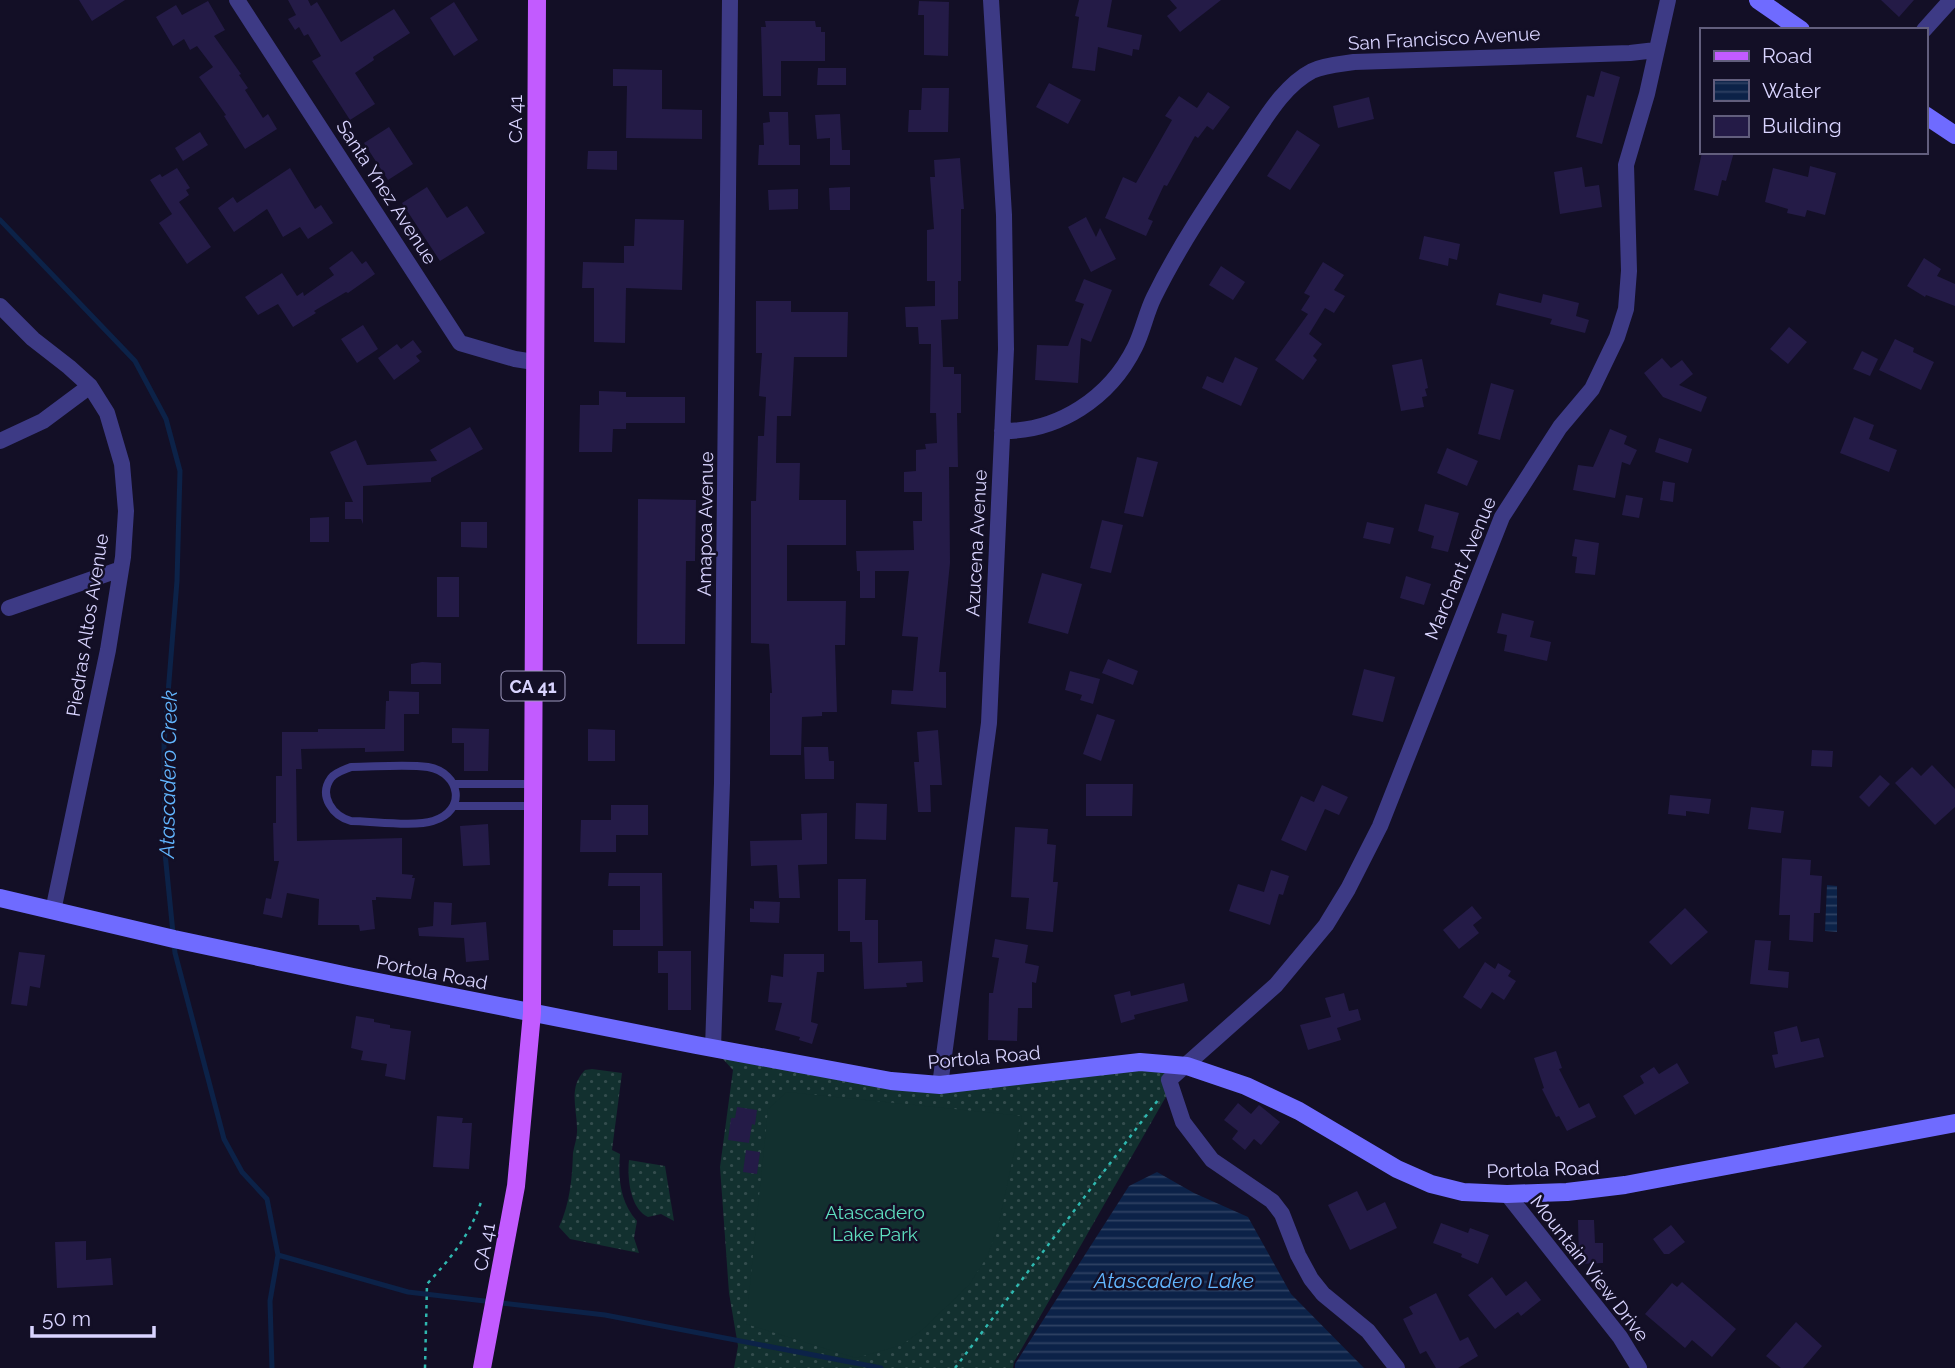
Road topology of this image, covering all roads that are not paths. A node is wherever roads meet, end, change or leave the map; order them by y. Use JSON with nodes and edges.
{"nodes":[{"id":1,"x":237,"y":0,"type":"edge"},
{"id":2,"x":537,"y":0,"type":"edge"},
{"id":3,"x":730,"y":0,"type":"edge"},
{"id":4,"x":991,"y":0,"type":"edge"},
{"id":5,"x":1668,"y":0,"type":"edge"},
{"id":6,"x":1758,"y":0,"type":"edge"},
{"id":7,"x":1951,"y":0,"type":"edge"},
{"id":8,"x":1798,"y":28,"type":"edge"},
{"id":9,"x":1926,"y":28,"type":"edge"},
{"id":10,"x":1656,"y":50,"type":"junction"},
{"id":11,"x":1927,"y":116,"type":"edge"},
{"id":12,"x":1955,"y":135,"type":"edge"},
{"id":13,"x":0,"y":306,"type":"edge"},
{"id":14,"x":534,"y":362,"type":"junction"},
{"id":15,"x":90,"y":386,"type":"junction"},
{"id":16,"x":1002,"y":431,"type":"junction"},
{"id":17,"x":0,"y":441,"type":"edge"},
{"id":18,"x":121,"y":569,"type":"junction"},
{"id":19,"x":9,"y":608,"type":"dead end"},
{"id":20,"x":454,"y":784,"type":"junction"},
{"id":21,"x":533,"y":784,"type":"junction"},
{"id":22,"x":454,"y":806,"type":"junction"},
{"id":23,"x":533,"y":806,"type":"junction"},
{"id":24,"x":0,"y":898,"type":"edge"},
{"id":25,"x":53,"y":911,"type":"junction"},
{"id":26,"x":532,"y":1013,"type":"junction"},
{"id":27,"x":713,"y":1048,"type":"junction"},
{"id":28,"x":1187,"y":1066,"type":"junction"},
{"id":29,"x":940,"y":1085,"type":"junction"},
{"id":30,"x":1955,"y":1123,"type":"edge"},
{"id":31,"x":1507,"y":1194,"type":"junction"},
{"id":32,"x":482,"y":1368,"type":"edge"},
{"id":33,"x":1397,"y":1368,"type":"edge"},
{"id":34,"x":1639,"y":1368,"type":"edge"}],
"edges":[{"from":1,"to":14,"type":"street","name":"Santa Ynez Avenue"},
{"from":2,"to":14,"type":"main road","name":"CA 41","number":"CA 41"},
{"from":3,"to":27,"type":"street","name":"Amapoa Avenue"},
{"from":4,"to":16,"type":"street","name":"Azucena Avenue"},
{"from":5,"to":10,"type":"street","name":"Marchant Avenue"},
{"from":6,"to":8,"type":"street"},
{"from":7,"to":9,"type":"street"},
{"from":10,"to":16,"type":"street","name":"San Francisco Avenue"},
{"from":10,"to":28,"type":"street","name":"Marchant Avenue"},
{"from":11,"to":12,"type":"street"},
{"from":13,"to":15,"type":"street","name":"Piedras Altos Avenue"},
{"from":14,"to":21,"type":"main road","name":"CA 41","number":"CA 41"},
{"from":15,"to":17,"type":"street"},
{"from":15,"to":18,"type":"street","name":"Piedras Altos Avenue"},
{"from":16,"to":29,"type":"street","name":"Azucena Avenue"},
{"from":18,"to":19,"type":"street"},
{"from":18,"to":25,"type":"street","name":"Piedras Altos Avenue"},
{"from":20,"to":21,"type":"lane"},
{"from":20,"to":22,"type":"lane"},
{"from":20,"to":22,"type":"lane"},
{"from":21,"to":23,"type":"main road","name":"CA 41","number":"CA 41"},
{"from":22,"to":23,"type":"lane"},
{"from":23,"to":26,"type":"main road","name":"CA 41","number":"CA 41"},
{"from":24,"to":25,"type":"street","name":"Portola Road"},
{"from":25,"to":26,"type":"street","name":"Portola Road"},
{"from":26,"to":27,"type":"street","name":"Portola Road"},
{"from":26,"to":32,"type":"main road","name":"CA 41","number":"CA 41"},
{"from":27,"to":29,"type":"street","name":"Portola Road"},
{"from":28,"to":29,"type":"street","name":"Portola Road"},
{"from":28,"to":31,"type":"street","name":"Portola Road"},
{"from":28,"to":33,"type":"street","name":"Marchant Avenue"},
{"from":30,"to":31,"type":"street","name":"Portola Road"},
{"from":31,"to":34,"type":"street","name":"Mountain View Drive"}]}
